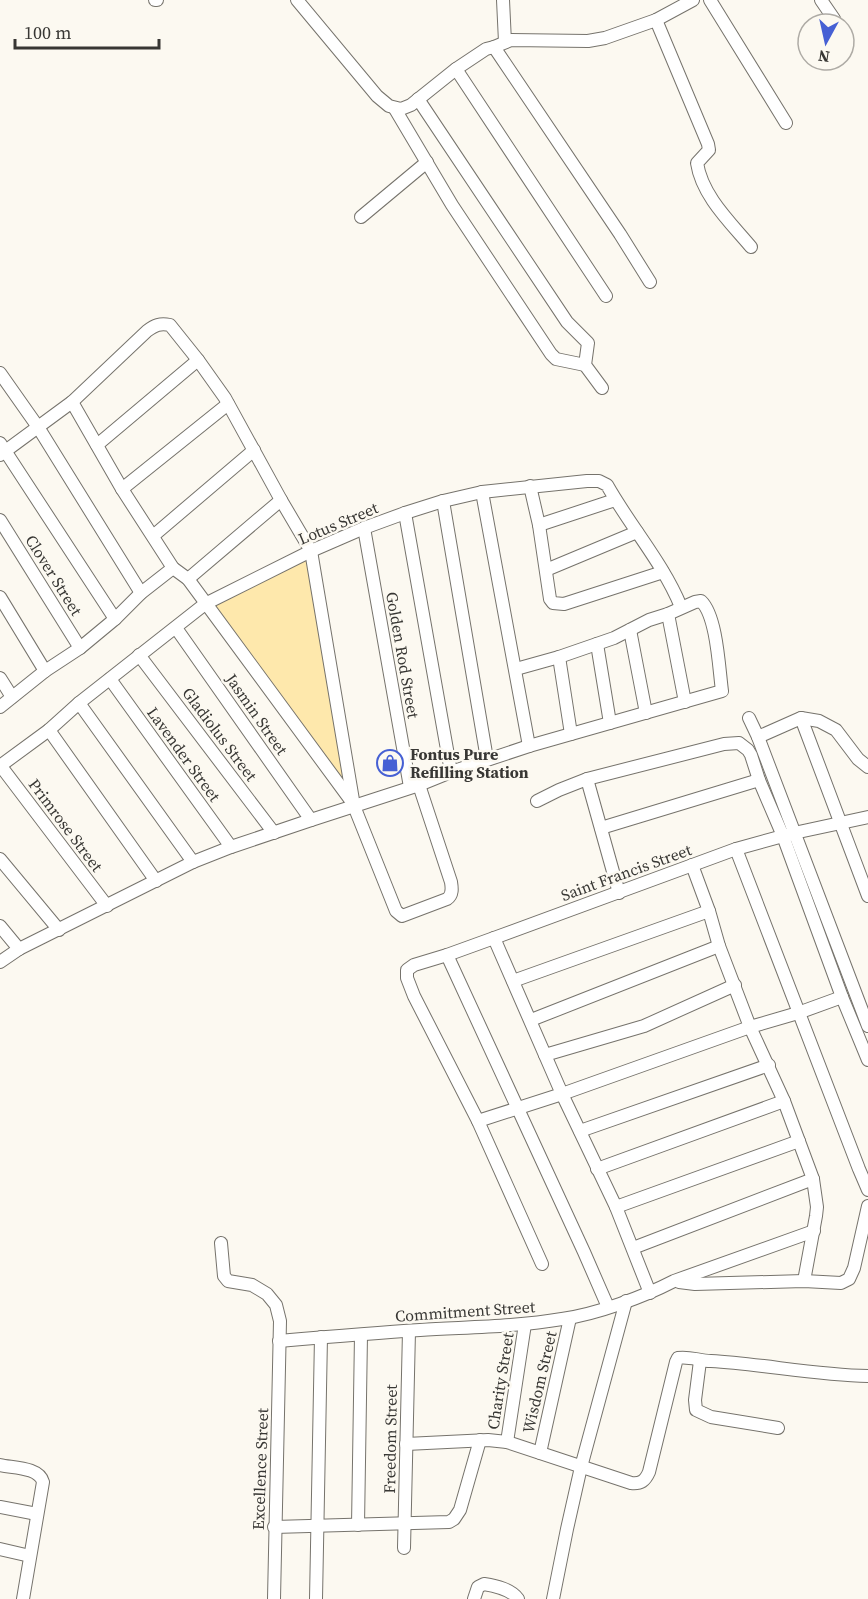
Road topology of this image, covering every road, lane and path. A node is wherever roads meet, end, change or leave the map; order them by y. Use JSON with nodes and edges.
{"nodes":[{"id":1,"x":297,"y":0,"type":"edge"},
{"id":2,"x":503,"y":0,"type":"edge"},
{"id":3,"x":693,"y":0,"type":"edge"},
{"id":4,"x":710,"y":0,"type":"edge"},
{"id":5,"x":656,"y":20,"type":"junction"},
{"id":6,"x":500,"y":45,"type":"junction"},
{"id":7,"x":456,"y":69,"type":"junction"},
{"id":8,"x":418,"y":99,"type":"junction"},
{"id":9,"x":395,"y":109,"type":"junction"},
{"id":10,"x":786,"y":123,"type":"dead end"},
{"id":11,"x":427,"y":162,"type":"junction"},
{"id":12,"x":361,"y":217,"type":"dead end"},
{"id":13,"x":751,"y":247,"type":"dead end"},
{"id":14,"x":650,"y":282,"type":"dead end"},
{"id":15,"x":606,"y":296,"type":"dead end"},
{"id":16,"x":198,"y":360,"type":"junction"},
{"id":17,"x":585,"y":365,"type":"junction"},
{"id":18,"x":0,"y":373,"type":"edge"},
{"id":19,"x":602,"y":388,"type":"dead end"},
{"id":20,"x":72,"y":402,"type":"junction"},
{"id":21,"x":228,"y":404,"type":"junction"},
{"id":22,"x":38,"y":427,"type":"junction"},
{"id":23,"x":97,"y":445,"type":"junction"},
{"id":24,"x":2,"y":450,"type":"edge"},
{"id":25,"x":254,"y":450,"type":"junction"},
{"id":26,"x":530,"y":486,"type":"junction"},
{"id":27,"x":122,"y":489,"type":"junction"},
{"id":28,"x":482,"y":492,"type":"junction"},
{"id":29,"x":281,"y":500,"type":"junction"},
{"id":30,"x":615,"y":500,"type":"junction"},
{"id":31,"x":443,"y":501,"type":"junction"},
{"id":32,"x":405,"y":513,"type":"junction"},
{"id":33,"x":0,"y":520,"type":"edge"},
{"id":34,"x":539,"y":525,"type":"junction"},
{"id":35,"x":364,"y":528,"type":"junction"},
{"id":36,"x":637,"y":532,"type":"junction"},
{"id":37,"x":153,"y":536,"type":"junction"},
{"id":38,"x":311,"y":551,"type":"junction"},
{"id":39,"x":173,"y":568,"type":"junction"},
{"id":40,"x":546,"y":570,"type":"junction"},
{"id":41,"x":663,"y":572,"type":"junction"},
{"id":42,"x":188,"y":579,"type":"junction"},
{"id":43,"x":141,"y":593,"type":"junction"},
{"id":44,"x":0,"y":597,"type":"edge"},
{"id":45,"x":205,"y":604,"type":"junction"},
{"id":46,"x":681,"y":607,"type":"junction"},
{"id":47,"x":668,"y":614,"type":"junction"},
{"id":48,"x":115,"y":619,"type":"junction"},
{"id":49,"x":176,"y":628,"type":"junction"},
{"id":50,"x":630,"y":630,"type":"junction"},
{"id":51,"x":597,"y":644,"type":"junction"},
{"id":52,"x":80,"y":648,"type":"junction"},
{"id":53,"x":140,"y":655,"type":"junction"},
{"id":54,"x":559,"y":657,"type":"junction"},
{"id":55,"x":516,"y":669,"type":"junction"},
{"id":56,"x":45,"y":671,"type":"junction"},
{"id":57,"x":0,"y":678,"type":"edge"},
{"id":58,"x":110,"y":679,"type":"junction"},
{"id":59,"x":12,"y":697,"type":"junction"},
{"id":60,"x":685,"y":702,"type":"junction"},
{"id":61,"x":79,"y":703,"type":"junction"},
{"id":62,"x":0,"y":707,"type":"edge"},
{"id":63,"x":646,"y":713,"type":"junction"},
{"id":64,"x":749,"y":718,"type":"dead end"},
{"id":65,"x":801,"y":718,"type":"junction"},
{"id":66,"x":610,"y":723,"type":"junction"},
{"id":67,"x":49,"y":730,"type":"junction"},
{"id":68,"x":571,"y":734,"type":"junction"},
{"id":69,"x":758,"y":737,"type":"junction"},
{"id":70,"x":529,"y":746,"type":"junction"},
{"id":71,"x":487,"y":759,"type":"junction"},
{"id":72,"x":0,"y":765,"type":"edge"},
{"id":73,"x":868,"y":766,"type":"edge"},
{"id":74,"x":451,"y":772,"type":"junction"},
{"id":75,"x":587,"y":779,"type":"junction"},
{"id":76,"x":759,"y":780,"type":"junction"},
{"id":77,"x":414,"y":786,"type":"junction"},
{"id":78,"x":537,"y":801,"type":"dead end"},
{"id":79,"x":354,"y":806,"type":"junction"},
{"id":80,"x":868,"y":817,"type":"edge"},
{"id":81,"x":311,"y":820,"type":"junction"},
{"id":82,"x":841,"y":822,"type":"junction"},
{"id":83,"x":601,"y":828,"type":"junction"},
{"id":84,"x":274,"y":833,"type":"junction"},
{"id":85,"x":788,"y":835,"type":"junction"},
{"id":86,"x":231,"y":847,"type":"junction"},
{"id":87,"x":736,"y":849,"type":"junction"},
{"id":88,"x":0,"y":860,"type":"edge"},
{"id":89,"x":193,"y":862,"type":"junction"},
{"id":90,"x":692,"y":865,"type":"junction"},
{"id":91,"x":156,"y":881,"type":"junction"},
{"id":92,"x":619,"y":893,"type":"junction"},
{"id":93,"x":868,"y":896,"type":"edge"},
{"id":94,"x":107,"y":906,"type":"junction"},
{"id":95,"x":709,"y":911,"type":"junction"},
{"id":96,"x":0,"y":926,"type":"edge"},
{"id":97,"x":59,"y":930,"type":"junction"},
{"id":98,"x":494,"y":938,"type":"junction"},
{"id":99,"x":719,"y":946,"type":"junction"},
{"id":100,"x":20,"y":949,"type":"junction"},
{"id":101,"x":447,"y":955,"type":"junction"},
{"id":102,"x":0,"y":962,"type":"edge"},
{"id":103,"x":513,"y":981,"type":"junction"},
{"id":104,"x":735,"y":985,"type":"junction"},
{"id":105,"x":842,"y":997,"type":"junction"},
{"id":106,"x":798,"y":1013,"type":"junction"},
{"id":107,"x":531,"y":1020,"type":"junction"},
{"id":108,"x":868,"y":1026,"type":"edge"},
{"id":109,"x":750,"y":1027,"type":"junction"},
{"id":110,"x":545,"y":1055,"type":"junction"},
{"id":111,"x":868,"y":1060,"type":"edge"},
{"id":112,"x":769,"y":1065,"type":"junction"},
{"id":113,"x":562,"y":1094,"type":"junction"},
{"id":114,"x":784,"y":1101,"type":"junction"},
{"id":115,"x":517,"y":1108,"type":"junction"},
{"id":116,"x":478,"y":1121,"type":"junction"},
{"id":117,"x":580,"y":1131,"type":"junction"},
{"id":118,"x":799,"y":1141,"type":"junction"},
{"id":119,"x":597,"y":1169,"type":"junction"},
{"id":120,"x":813,"y":1179,"type":"junction"},
{"id":121,"x":868,"y":1190,"type":"edge"},
{"id":122,"x":868,"y":1206,"type":"edge"},
{"id":123,"x":616,"y":1207,"type":"junction"},
{"id":124,"x":814,"y":1231,"type":"junction"},
{"id":125,"x":221,"y":1243,"type":"dead end"},
{"id":126,"x":633,"y":1248,"type":"junction"},
{"id":127,"x":542,"y":1264,"type":"dead end"},
{"id":128,"x":674,"y":1281,"type":"junction"},
{"id":129,"x":804,"y":1281,"type":"junction"},
{"id":130,"x":650,"y":1293,"type":"junction"},
{"id":131,"x":626,"y":1301,"type":"junction"},
{"id":132,"x":608,"y":1307,"type":"junction"},
{"id":133,"x":570,"y":1318,"type":"junction"},
{"id":134,"x":525,"y":1324,"type":"junction"},
{"id":135,"x":409,"y":1331,"type":"junction"},
{"id":136,"x":361,"y":1335,"type":"junction"},
{"id":137,"x":321,"y":1337,"type":"junction"},
{"id":138,"x":279,"y":1341,"type":"junction"},
{"id":139,"x":700,"y":1361,"type":"junction"},
{"id":140,"x":868,"y":1376,"type":"edge"},
{"id":141,"x":778,"y":1428,"type":"dead end"},
{"id":142,"x":480,"y":1440,"type":"junction"},
{"id":143,"x":507,"y":1442,"type":"junction"},
{"id":144,"x":406,"y":1444,"type":"junction"},
{"id":145,"x":540,"y":1453,"type":"junction"},
{"id":146,"x":0,"y":1466,"type":"edge"},
{"id":147,"x":581,"y":1467,"type":"junction"},
{"id":148,"x":0,"y":1507,"type":"edge"},
{"id":149,"x":37,"y":1515,"type":"junction"},
{"id":150,"x":405,"y":1524,"type":"junction"},
{"id":151,"x":358,"y":1526,"type":"junction"},
{"id":152,"x":274,"y":1527,"type":"junction"},
{"id":153,"x":318,"y":1527,"type":"junction"},
{"id":154,"x":404,"y":1548,"type":"dead end"},
{"id":155,"x":0,"y":1549,"type":"edge"},
{"id":156,"x":30,"y":1556,"type":"junction"},
{"id":157,"x":23,"y":1599,"type":"edge"},
{"id":158,"x":274,"y":1599,"type":"edge"},
{"id":159,"x":316,"y":1599,"type":"edge"},
{"id":160,"x":474,"y":1599,"type":"edge"},
{"id":161,"x":518,"y":1599,"type":"edge"},
{"id":162,"x":553,"y":1599,"type":"edge"}],
"edges":[{"from":1,"to":9,"type":"street"},
{"from":2,"to":6,"type":"street"},
{"from":3,"to":5,"type":"street"},
{"from":4,"to":10,"type":"street"},
{"from":5,"to":6,"type":"street"},
{"from":5,"to":13,"type":"street"},
{"from":6,"to":7,"type":"street"},
{"from":6,"to":14,"type":"street"},
{"from":7,"to":8,"type":"street"},
{"from":7,"to":15,"type":"street"},
{"from":8,"to":9,"type":"street"},
{"from":8,"to":17,"type":"street"},
{"from":9,"to":11,"type":"street"},
{"from":11,"to":12,"type":"street"},
{"from":11,"to":17,"type":"street"},
{"from":16,"to":20,"type":"street"},
{"from":16,"to":21,"type":"street"},
{"from":16,"to":23,"type":"street"},
{"from":17,"to":19,"type":"street"},
{"from":18,"to":22,"type":"street"},
{"from":20,"to":22,"type":"street"},
{"from":20,"to":23,"type":"street"},
{"from":21,"to":25,"type":"street"},
{"from":21,"to":27,"type":"street"},
{"from":22,"to":24,"type":"street"},
{"from":22,"to":43,"type":"street"},
{"from":23,"to":27,"type":"street"},
{"from":24,"to":48,"type":"street"},
{"from":25,"to":29,"type":"street"},
{"from":25,"to":37,"type":"street"},
{"from":26,"to":28,"type":"street","name":"Lotus Street"},
{"from":26,"to":30,"type":"street","name":"Lotus Street"},
{"from":26,"to":34,"type":"street"},
{"from":27,"to":37,"type":"street"},
{"from":28,"to":31,"type":"street","name":"Lotus Street"},
{"from":28,"to":55,"type":"street"},
{"from":29,"to":38,"type":"street"},
{"from":29,"to":42,"type":"street"},
{"from":30,"to":34,"type":"street"},
{"from":30,"to":36,"type":"street","name":"Lotus Street"},
{"from":31,"to":32,"type":"street","name":"Lotus Street"},
{"from":31,"to":71,"type":"street"},
{"from":32,"to":35,"type":"street","name":"Lotus Street"},
{"from":32,"to":74,"type":"street"},
{"from":33,"to":52,"type":"street","name":"Clover Street"},
{"from":34,"to":40,"type":"street"},
{"from":35,"to":38,"type":"street","name":"Lotus Street"},
{"from":35,"to":77,"type":"street","name":"Golden Rod Street"},
{"from":36,"to":40,"type":"street"},
{"from":36,"to":41,"type":"street","name":"Lotus Street"},
{"from":37,"to":39,"type":"street"},
{"from":38,"to":45,"type":"street","name":"Lotus Street"},
{"from":38,"to":79,"type":"street"},
{"from":39,"to":42,"type":"street"},
{"from":39,"to":43,"type":"street"},
{"from":40,"to":41,"type":"street"},
{"from":41,"to":46,"type":"street","name":"Lotus Street"},
{"from":42,"to":45,"type":"street"},
{"from":43,"to":48,"type":"street"},
{"from":44,"to":56,"type":"street"},
{"from":45,"to":49,"type":"street","name":"Lotus Street"},
{"from":45,"to":79,"type":"street"},
{"from":46,"to":47,"type":"street"},
{"from":46,"to":60,"type":"street"},
{"from":47,"to":50,"type":"street"},
{"from":47,"to":60,"type":"street"},
{"from":48,"to":52,"type":"street"},
{"from":49,"to":53,"type":"street","name":"Lotus Street"},
{"from":49,"to":81,"type":"street","name":"Jasmin Street"},
{"from":50,"to":51,"type":"street"},
{"from":50,"to":63,"type":"street"},
{"from":51,"to":54,"type":"street"},
{"from":51,"to":66,"type":"street"},
{"from":52,"to":56,"type":"street"},
{"from":53,"to":58,"type":"street","name":"Lotus Street"},
{"from":53,"to":84,"type":"street","name":"Gladiolus Street"},
{"from":54,"to":55,"type":"street"},
{"from":54,"to":68,"type":"street"},
{"from":55,"to":70,"type":"street"},
{"from":56,"to":59,"type":"street"},
{"from":57,"to":59,"type":"street"},
{"from":58,"to":61,"type":"street","name":"Lotus Street"},
{"from":58,"to":86,"type":"street","name":"Lavender Street"},
{"from":59,"to":62,"type":"street"},
{"from":60,"to":63,"type":"street"},
{"from":61,"to":67,"type":"street","name":"Lotus Street"},
{"from":61,"to":89,"type":"street"},
{"from":63,"to":66,"type":"street"},
{"from":64,"to":69,"type":"street"},
{"from":65,"to":69,"type":"street"},
{"from":65,"to":73,"type":"street"},
{"from":65,"to":82,"type":"street"},
{"from":66,"to":68,"type":"street"},
{"from":67,"to":72,"type":"street","name":"Lotus Street"},
{"from":67,"to":91,"type":"street"},
{"from":68,"to":70,"type":"street"},
{"from":69,"to":85,"type":"street"},
{"from":70,"to":71,"type":"street"},
{"from":71,"to":74,"type":"street"},
{"from":72,"to":94,"type":"street","name":"Primrose Street"},
{"from":74,"to":77,"type":"street"},
{"from":75,"to":76,"type":"street"},
{"from":75,"to":78,"type":"street"},
{"from":75,"to":83,"type":"street"},
{"from":76,"to":83,"type":"street"},
{"from":76,"to":85,"type":"street"},
{"from":77,"to":79,"type":"street"},
{"from":77,"to":79,"type":"street","name":"Golden Rod Street"},
{"from":79,"to":81,"type":"street"},
{"from":80,"to":82,"type":"street","name":"Saint Francis Street"},
{"from":81,"to":84,"type":"street"},
{"from":82,"to":85,"type":"street","name":"Saint Francis Street"},
{"from":82,"to":93,"type":"street"},
{"from":83,"to":92,"type":"street"},
{"from":84,"to":86,"type":"street"},
{"from":85,"to":87,"type":"street","name":"Saint Francis Street"},
{"from":85,"to":105,"type":"street"},
{"from":85,"to":108,"type":"street"},
{"from":86,"to":89,"type":"street"},
{"from":87,"to":90,"type":"street","name":"Saint Francis Street"},
{"from":87,"to":106,"type":"street"},
{"from":88,"to":97,"type":"street"},
{"from":89,"to":91,"type":"street"},
{"from":90,"to":92,"type":"street","name":"Saint Francis Street"},
{"from":90,"to":95,"type":"street"},
{"from":91,"to":94,"type":"street"},
{"from":92,"to":98,"type":"street","name":"Saint Francis Street"},
{"from":94,"to":97,"type":"street"},
{"from":95,"to":99,"type":"street"},
{"from":95,"to":103,"type":"street"},
{"from":96,"to":100,"type":"street"},
{"from":97,"to":100,"type":"street"},
{"from":98,"to":101,"type":"street","name":"Saint Francis Street"},
{"from":98,"to":103,"type":"street"},
{"from":99,"to":104,"type":"street"},
{"from":99,"to":107,"type":"street"},
{"from":100,"to":102,"type":"street"},
{"from":101,"to":115,"type":"street"},
{"from":101,"to":116,"type":"street","name":"Saint Francis Street"},
{"from":103,"to":107,"type":"street"},
{"from":104,"to":109,"type":"street"},
{"from":104,"to":110,"type":"street"},
{"from":105,"to":106,"type":"street"},
{"from":105,"to":111,"type":"street"},
{"from":106,"to":109,"type":"street"},
{"from":106,"to":121,"type":"street"},
{"from":107,"to":110,"type":"street"},
{"from":109,"to":112,"type":"street"},
{"from":109,"to":113,"type":"street"},
{"from":110,"to":113,"type":"street"},
{"from":112,"to":114,"type":"street"},
{"from":112,"to":117,"type":"street"},
{"from":113,"to":115,"type":"street"},
{"from":113,"to":117,"type":"street"},
{"from":114,"to":118,"type":"street"},
{"from":114,"to":119,"type":"street"},
{"from":115,"to":116,"type":"street"},
{"from":115,"to":132,"type":"street"},
{"from":116,"to":127,"type":"street"},
{"from":117,"to":119,"type":"street"},
{"from":118,"to":120,"type":"street"},
{"from":118,"to":123,"type":"street"},
{"from":119,"to":123,"type":"street"},
{"from":120,"to":124,"type":"street"},
{"from":120,"to":126,"type":"street"},
{"from":122,"to":129,"type":"street"},
{"from":123,"to":126,"type":"street"},
{"from":124,"to":128,"type":"street","name":"Commitment Street"},
{"from":124,"to":129,"type":"street"},
{"from":125,"to":138,"type":"street","name":"Excellence Street"},
{"from":126,"to":130,"type":"street"},
{"from":128,"to":129,"type":"street"},
{"from":128,"to":130,"type":"street","name":"Commitment Street"},
{"from":130,"to":131,"type":"street","name":"Commitment Street"},
{"from":131,"to":132,"type":"street","name":"Commitment Street"},
{"from":131,"to":147,"type":"street"},
{"from":132,"to":133,"type":"street","name":"Commitment Street"},
{"from":133,"to":134,"type":"street","name":"Commitment Street"},
{"from":133,"to":145,"type":"street","name":"Wisdom Street"},
{"from":134,"to":135,"type":"street","name":"Commitment Street"},
{"from":134,"to":143,"type":"street","name":"Charity Street"},
{"from":135,"to":136,"type":"street","name":"Commitment Street"},
{"from":135,"to":144,"type":"street","name":"Freedom Street"},
{"from":136,"to":137,"type":"street","name":"Commitment Street"},
{"from":136,"to":151,"type":"street"},
{"from":137,"to":138,"type":"street","name":"Commitment Street"},
{"from":137,"to":153,"type":"street"},
{"from":138,"to":152,"type":"street","name":"Excellence Street"},
{"from":139,"to":140,"type":"street"},
{"from":139,"to":141,"type":"street"},
{"from":139,"to":147,"type":"street"},
{"from":142,"to":143,"type":"street"},
{"from":142,"to":144,"type":"street"},
{"from":142,"to":150,"type":"street"},
{"from":143,"to":145,"type":"street"},
{"from":144,"to":150,"type":"street","name":"Freedom Street"},
{"from":145,"to":147,"type":"street"},
{"from":146,"to":149,"type":"street"},
{"from":147,"to":162,"type":"street"},
{"from":148,"to":149,"type":"street"},
{"from":149,"to":156,"type":"street"},
{"from":150,"to":151,"type":"street"},
{"from":150,"to":154,"type":"street","name":"Freedom Street"},
{"from":151,"to":153,"type":"street"},
{"from":152,"to":153,"type":"street"},
{"from":152,"to":158,"type":"street","name":"Excellence Street"},
{"from":153,"to":159,"type":"street"},
{"from":155,"to":156,"type":"street"},
{"from":156,"to":157,"type":"street"},
{"from":160,"to":161,"type":"street"}]}
